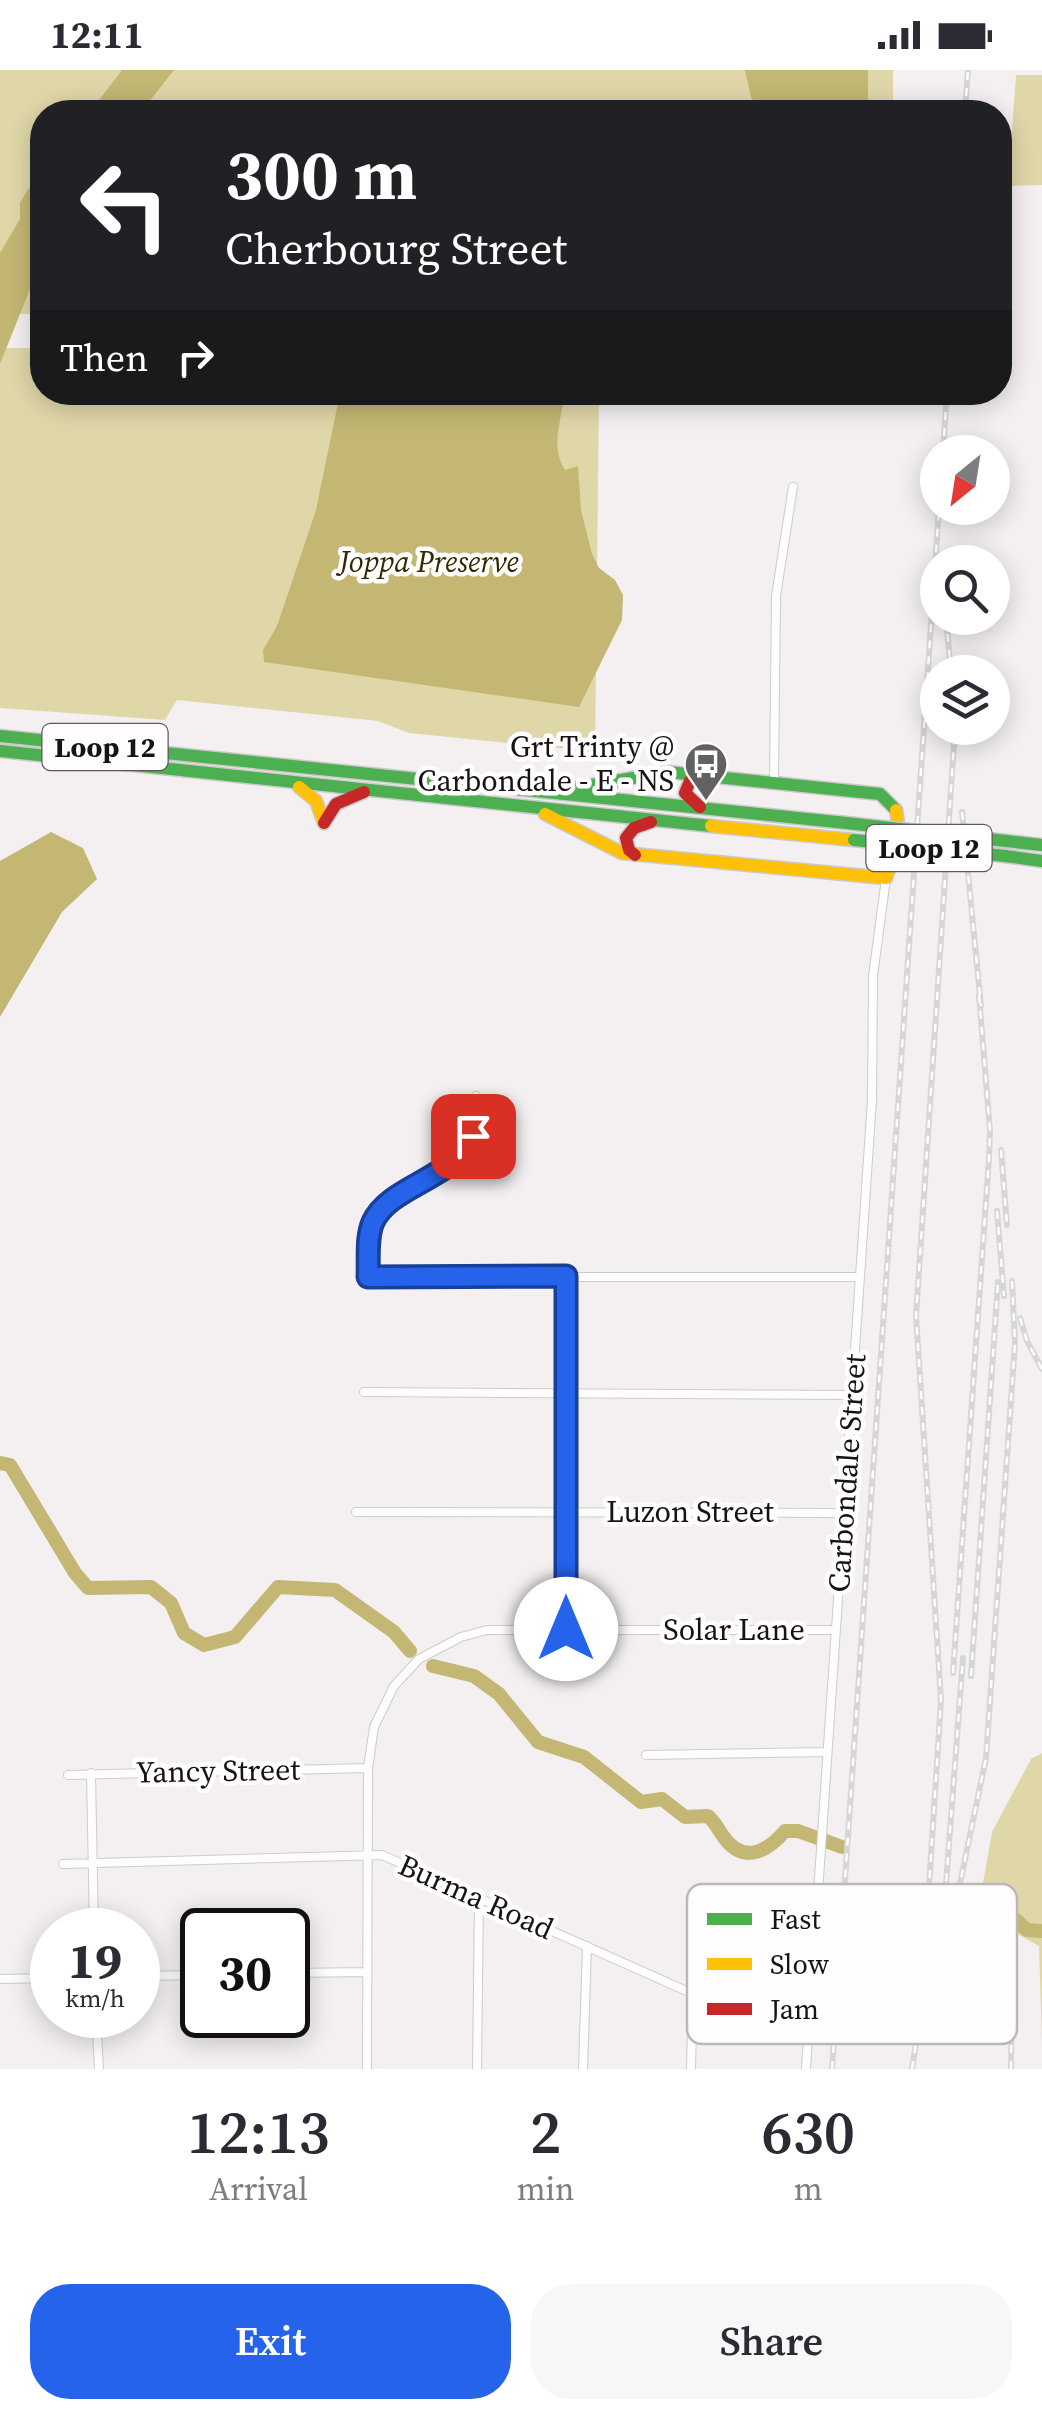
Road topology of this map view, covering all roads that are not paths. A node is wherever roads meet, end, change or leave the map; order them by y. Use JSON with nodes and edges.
{"nodes":[{"id":1,"x":793,"y":487,"type":"dead end"},
{"id":2,"x":0,"y":736,"type":"edge"},
{"id":3,"x":0,"y":751,"type":"edge"},
{"id":4,"x":387,"y":778,"type":"junction"},
{"id":5,"x":698,"y":778,"type":"junction"},
{"id":6,"x":774,"y":782,"type":"junction"},
{"id":7,"x":293,"y":783,"type":"junction"},
{"id":8,"x":330,"y":788,"type":"junction"},
{"id":9,"x":366,"y":792,"type":"junction"},
{"id":10,"x":546,"y":792,"type":"junction"},
{"id":11,"x":702,"y":808,"type":"junction"},
{"id":12,"x":533,"y":809,"type":"junction"},
{"id":13,"x":658,"y":820,"type":"junction"},
{"id":14,"x":1042,"y":845,"type":"edge"},
{"id":15,"x":1006,"y":849,"type":"junction"},
{"id":16,"x":636,"y":855,"type":"junction"},
{"id":17,"x":1042,"y":861,"type":"edge"},
{"id":18,"x":886,"y":878,"type":"junction"},
{"id":19,"x":476,"y":1096,"type":"dead end"},
{"id":20,"x":566,"y":1276,"type":"junction"},
{"id":21,"x":860,"y":1276,"type":"junction"},
{"id":22,"x":364,"y":1392,"type":"dead end"},
{"id":23,"x":566,"y":1394,"type":"junction"},
{"id":24,"x":852,"y":1395,"type":"junction"},
{"id":25,"x":356,"y":1512,"type":"dead end"},
{"id":26,"x":566,"y":1512,"type":"junction"},
{"id":27,"x":844,"y":1512,"type":"junction"},
{"id":28,"x":566,"y":1629,"type":"junction"},
{"id":29,"x":836,"y":1630,"type":"junction"},
{"id":30,"x":827,"y":1752,"type":"junction"},
{"id":31,"x":646,"y":1755,"type":"dead end"},
{"id":32,"x":368,"y":1768,"type":"junction"},
{"id":33,"x":91,"y":1773,"type":"junction"},
{"id":34,"x":68,"y":1775,"type":"dead end"},
{"id":35,"x":368,"y":1855,"type":"junction"},
{"id":36,"x":92,"y":1863,"type":"junction"},
{"id":37,"x":63,"y":1864,"type":"dead end"},
{"id":38,"x":819,"y":1884,"type":"edge"},
{"id":39,"x":480,"y":1898,"type":"junction"},
{"id":40,"x":93,"y":1908,"type":"edge"},
{"id":41,"x":587,"y":1946,"type":"junction"},
{"id":42,"x":367,"y":1972,"type":"junction"},
{"id":43,"x":310,"y":1973,"type":"edge"},
{"id":44,"x":30,"y":1978,"type":"edge"},
{"id":45,"x":0,"y":1979,"type":"edge"},
{"id":46,"x":687,"y":1989,"type":"edge"},
{"id":47,"x":97,"y":2038,"type":"edge"},
{"id":48,"x":692,"y":2044,"type":"edge"},
{"id":49,"x":808,"y":2044,"type":"edge"},
{"id":50,"x":99,"y":2069,"type":"edge"},
{"id":51,"x":367,"y":2069,"type":"edge"},
{"id":52,"x":477,"y":2069,"type":"edge"},
{"id":53,"x":584,"y":2069,"type":"edge"},
{"id":54,"x":691,"y":2069,"type":"edge"},
{"id":55,"x":806,"y":2069,"type":"edge"}],
"edges":[{"from":1,"to":6,"type":"street"},
{"from":2,"to":4,"type":"main road","number":"Loop 12"},
{"from":3,"to":7,"type":"main road","number":"Loop 12"},
{"from":4,"to":8,"type":"main road"},
{"from":4,"to":10,"type":"main road","number":"Loop 12"},
{"from":5,"to":6,"type":"main road"},
{"from":5,"to":10,"type":"main road"},
{"from":5,"to":11,"type":"main road"},
{"from":6,"to":18,"type":"main road"},
{"from":7,"to":8,"type":"main road","number":"Loop 12"},
{"from":7,"to":9,"type":"main road"},
{"from":8,"to":9,"type":"main road","number":"Loop 12"},
{"from":9,"to":12,"type":"main road","number":"Loop 12"},
{"from":10,"to":11,"type":"main road","number":"Loop 12"},
{"from":11,"to":15,"type":"main road","number":"Loop 12","bridge":true},
{"from":12,"to":13,"type":"main road","number":"Loop 12"},
{"from":12,"to":16,"type":"main road"},
{"from":13,"to":15,"type":"main road","number":"Loop 12","bridge":true},
{"from":13,"to":16,"type":"main road"},
{"from":14,"to":15,"type":"main road","number":"Loop 12"},
{"from":15,"to":17,"type":"main road","number":"Loop 12"},
{"from":16,"to":18,"type":"main road"},
{"from":18,"to":21,"type":"street","name":"Carbondale Street"},
{"from":19,"to":20,"type":"street"},
{"from":20,"to":21,"type":"street"},
{"from":20,"to":23,"type":"street"},
{"from":21,"to":24,"type":"street","name":"Carbondale Street"},
{"from":22,"to":23,"type":"street"},
{"from":23,"to":24,"type":"street"},
{"from":23,"to":26,"type":"street"},
{"from":24,"to":27,"type":"street","name":"Carbondale Street"},
{"from":25,"to":26,"type":"street","name":"Luzon Street"},
{"from":26,"to":27,"type":"street","name":"Luzon Street"},
{"from":26,"to":28,"type":"street"},
{"from":27,"to":29,"type":"street","name":"Carbondale Street"},
{"from":28,"to":29,"type":"street","name":"Solar Lane"},
{"from":28,"to":32,"type":"street","name":"Solar Lane"},
{"from":29,"to":30,"type":"street","name":"Carbondale Street"},
{"from":30,"to":31,"type":"street"},
{"from":30,"to":38,"type":"street","name":"Carbondale Street"},
{"from":32,"to":33,"type":"street","name":"Yancy Street"},
{"from":32,"to":35,"type":"street"},
{"from":33,"to":34,"type":"street","name":"Yancy Street"},
{"from":33,"to":36,"type":"street"},
{"from":35,"to":36,"type":"street","name":"Burma Road"},
{"from":35,"to":39,"type":"street","name":"Burma Road"},
{"from":35,"to":42,"type":"street"},
{"from":36,"to":37,"type":"street","name":"Burma Road"},
{"from":36,"to":40,"type":"street"},
{"from":39,"to":41,"type":"street","name":"Burma Road"},
{"from":39,"to":52,"type":"street"},
{"from":41,"to":46,"type":"street","name":"Burma Road"},
{"from":41,"to":53,"type":"street"},
{"from":42,"to":43,"type":"street"},
{"from":42,"to":51,"type":"street"},
{"from":44,"to":45,"type":"street"},
{"from":47,"to":50,"type":"street"},
{"from":48,"to":54,"type":"street"},
{"from":49,"to":55,"type":"street","name":"Carbondale Street"}]}
